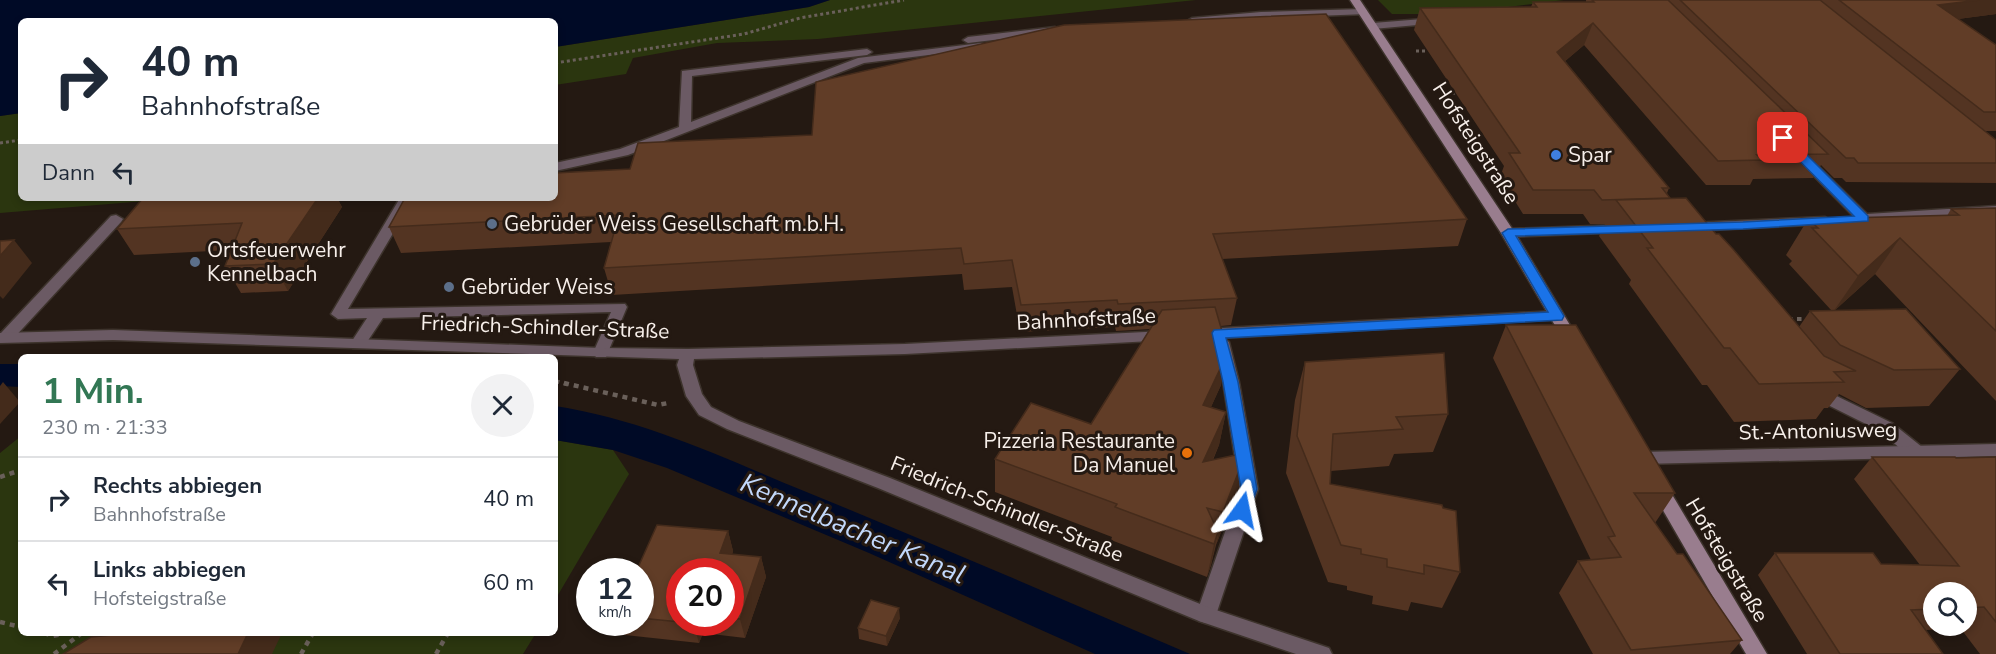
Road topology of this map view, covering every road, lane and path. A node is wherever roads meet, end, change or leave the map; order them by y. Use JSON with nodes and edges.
{"nodes":[{"id":1,"x":904,"y":0,"type":"edge"},
{"id":2,"x":1355,"y":0,"type":"edge"},
{"id":3,"x":1363,"y":12,"type":"junction"},
{"id":4,"x":1444,"y":20,"type":"edge"},
{"id":5,"x":1181,"y":22,"type":"edge"},
{"id":6,"x":1373,"y":26,"type":"junction"},
{"id":7,"x":558,"y":63,"type":"edge"},
{"id":8,"x":685,"y":127,"type":"junction"},
{"id":9,"x":18,"y":140,"type":"edge"},
{"id":10,"x":0,"y":143,"type":"edge"},
{"id":11,"x":1799,"y":154,"type":"edge"},
{"id":12,"x":558,"y":166,"type":"edge"},
{"id":13,"x":405,"y":201,"type":"edge"},
{"id":14,"x":1996,"y":210,"type":"edge"},
{"id":15,"x":116,"y":219,"type":"dead end"},
{"id":16,"x":1864,"y":219,"type":"junction"},
{"id":17,"x":1632,"y":229,"type":"edge"},
{"id":18,"x":1508,"y":233,"type":"junction"},
{"id":19,"x":1692,"y":246,"type":"edge"},
{"id":20,"x":380,"y":312,"type":"junction"},
{"id":21,"x":1557,"y":316,"type":"junction"},
{"id":22,"x":1788,"y":319,"type":"edge"},
{"id":23,"x":1811,"y":319,"type":"dead end"},
{"id":24,"x":1218,"y":333,"type":"junction"},
{"id":25,"x":3,"y":338,"type":"edge"},
{"id":26,"x":357,"y":344,"type":"junction"},
{"id":27,"x":601,"y":353,"type":"junction"},
{"id":28,"x":688,"y":354,"type":"junction"},
{"id":29,"x":1582,"y":358,"type":"edge"},
{"id":30,"x":1800,"y":379,"type":"edge"},
{"id":31,"x":558,"y":382,"type":"edge"},
{"id":32,"x":694,"y":396,"type":"junction"},
{"id":33,"x":1630,"y":440,"type":"edge"},
{"id":34,"x":1996,"y":450,"type":"edge"},
{"id":35,"x":1916,"y":452,"type":"junction"},
{"id":36,"x":1641,"y":458,"type":"junction"},
{"id":37,"x":18,"y":471,"type":"edge"},
{"id":38,"x":0,"y":477,"type":"edge"},
{"id":39,"x":1206,"y":615,"type":"junction"},
{"id":40,"x":0,"y":622,"type":"edge"},
{"id":41,"x":18,"y":626,"type":"edge"},
{"id":42,"x":78,"y":636,"type":"edge"},
{"id":43,"x":311,"y":636,"type":"edge"},
{"id":44,"x":446,"y":636,"type":"edge"},
{"id":45,"x":54,"y":654,"type":"edge"},
{"id":46,"x":301,"y":654,"type":"edge"},
{"id":47,"x":436,"y":654,"type":"edge"},
{"id":48,"x":1322,"y":654,"type":"edge"},
{"id":49,"x":1757,"y":654,"type":"edge"}],
"edges":[{"from":1,"to":7,"type":"path"},
{"from":2,"to":3,"type":"main road","name":"Hofsteigstraße"},
{"from":3,"to":5,"type":"street"},
{"from":3,"to":6,"type":"main road","name":"Hofsteigstraße"},
{"from":4,"to":6,"type":"street"},
{"from":6,"to":18,"type":"main road","name":"Hofsteigstraße"},
{"from":8,"to":8,"type":"street"},
{"from":8,"to":12,"type":"street"},
{"from":9,"to":10,"type":"path"},
{"from":11,"to":16,"type":"street"},
{"from":13,"to":20,"type":"street"},
{"from":14,"to":16,"type":"street"},
{"from":15,"to":25,"type":"street"},
{"from":16,"to":19,"type":"street"},
{"from":17,"to":18,"type":"street"},
{"from":18,"to":21,"type":"main road","name":"Hofsteigstraße"},
{"from":20,"to":26,"type":"street"},
{"from":20,"to":27,"type":"street"},
{"from":21,"to":24,"type":"street","name":"Bahnhofstraße"},
{"from":21,"to":29,"type":"main road","name":"Hofsteigstraße"},
{"from":22,"to":23,"type":"path"},
{"from":24,"to":28,"type":"street","name":"Bahnhofstraße"},
{"from":24,"to":39,"type":"street"},
{"from":25,"to":26,"type":"street","name":"Friedrich-Schindler-Straße"},
{"from":26,"to":27,"type":"street","name":"Friedrich-Schindler-Straße"},
{"from":27,"to":28,"type":"street","name":"Friedrich-Schindler-Straße"},
{"from":28,"to":32,"type":"street","name":"Friedrich-Schindler-Straße"},
{"from":30,"to":35,"type":"street"},
{"from":31,"to":32,"type":"path"},
{"from":32,"to":39,"type":"street","name":"Friedrich-Schindler-Straße"},
{"from":33,"to":36,"type":"main road","name":"Hofsteigstraße"},
{"from":34,"to":35,"type":"street","name":"St.-Antoniusweg"},
{"from":35,"to":36,"type":"street","name":"St.-Antoniusweg"},
{"from":36,"to":49,"type":"main road","name":"Hofsteigstraße"},
{"from":37,"to":38,"type":"path"},
{"from":39,"to":48,"type":"street","name":"Friedrich-Schindler-Straße"},
{"from":40,"to":41,"type":"path"},
{"from":42,"to":45,"type":"path"},
{"from":43,"to":46,"type":"path"},
{"from":44,"to":47,"type":"path"}]}
